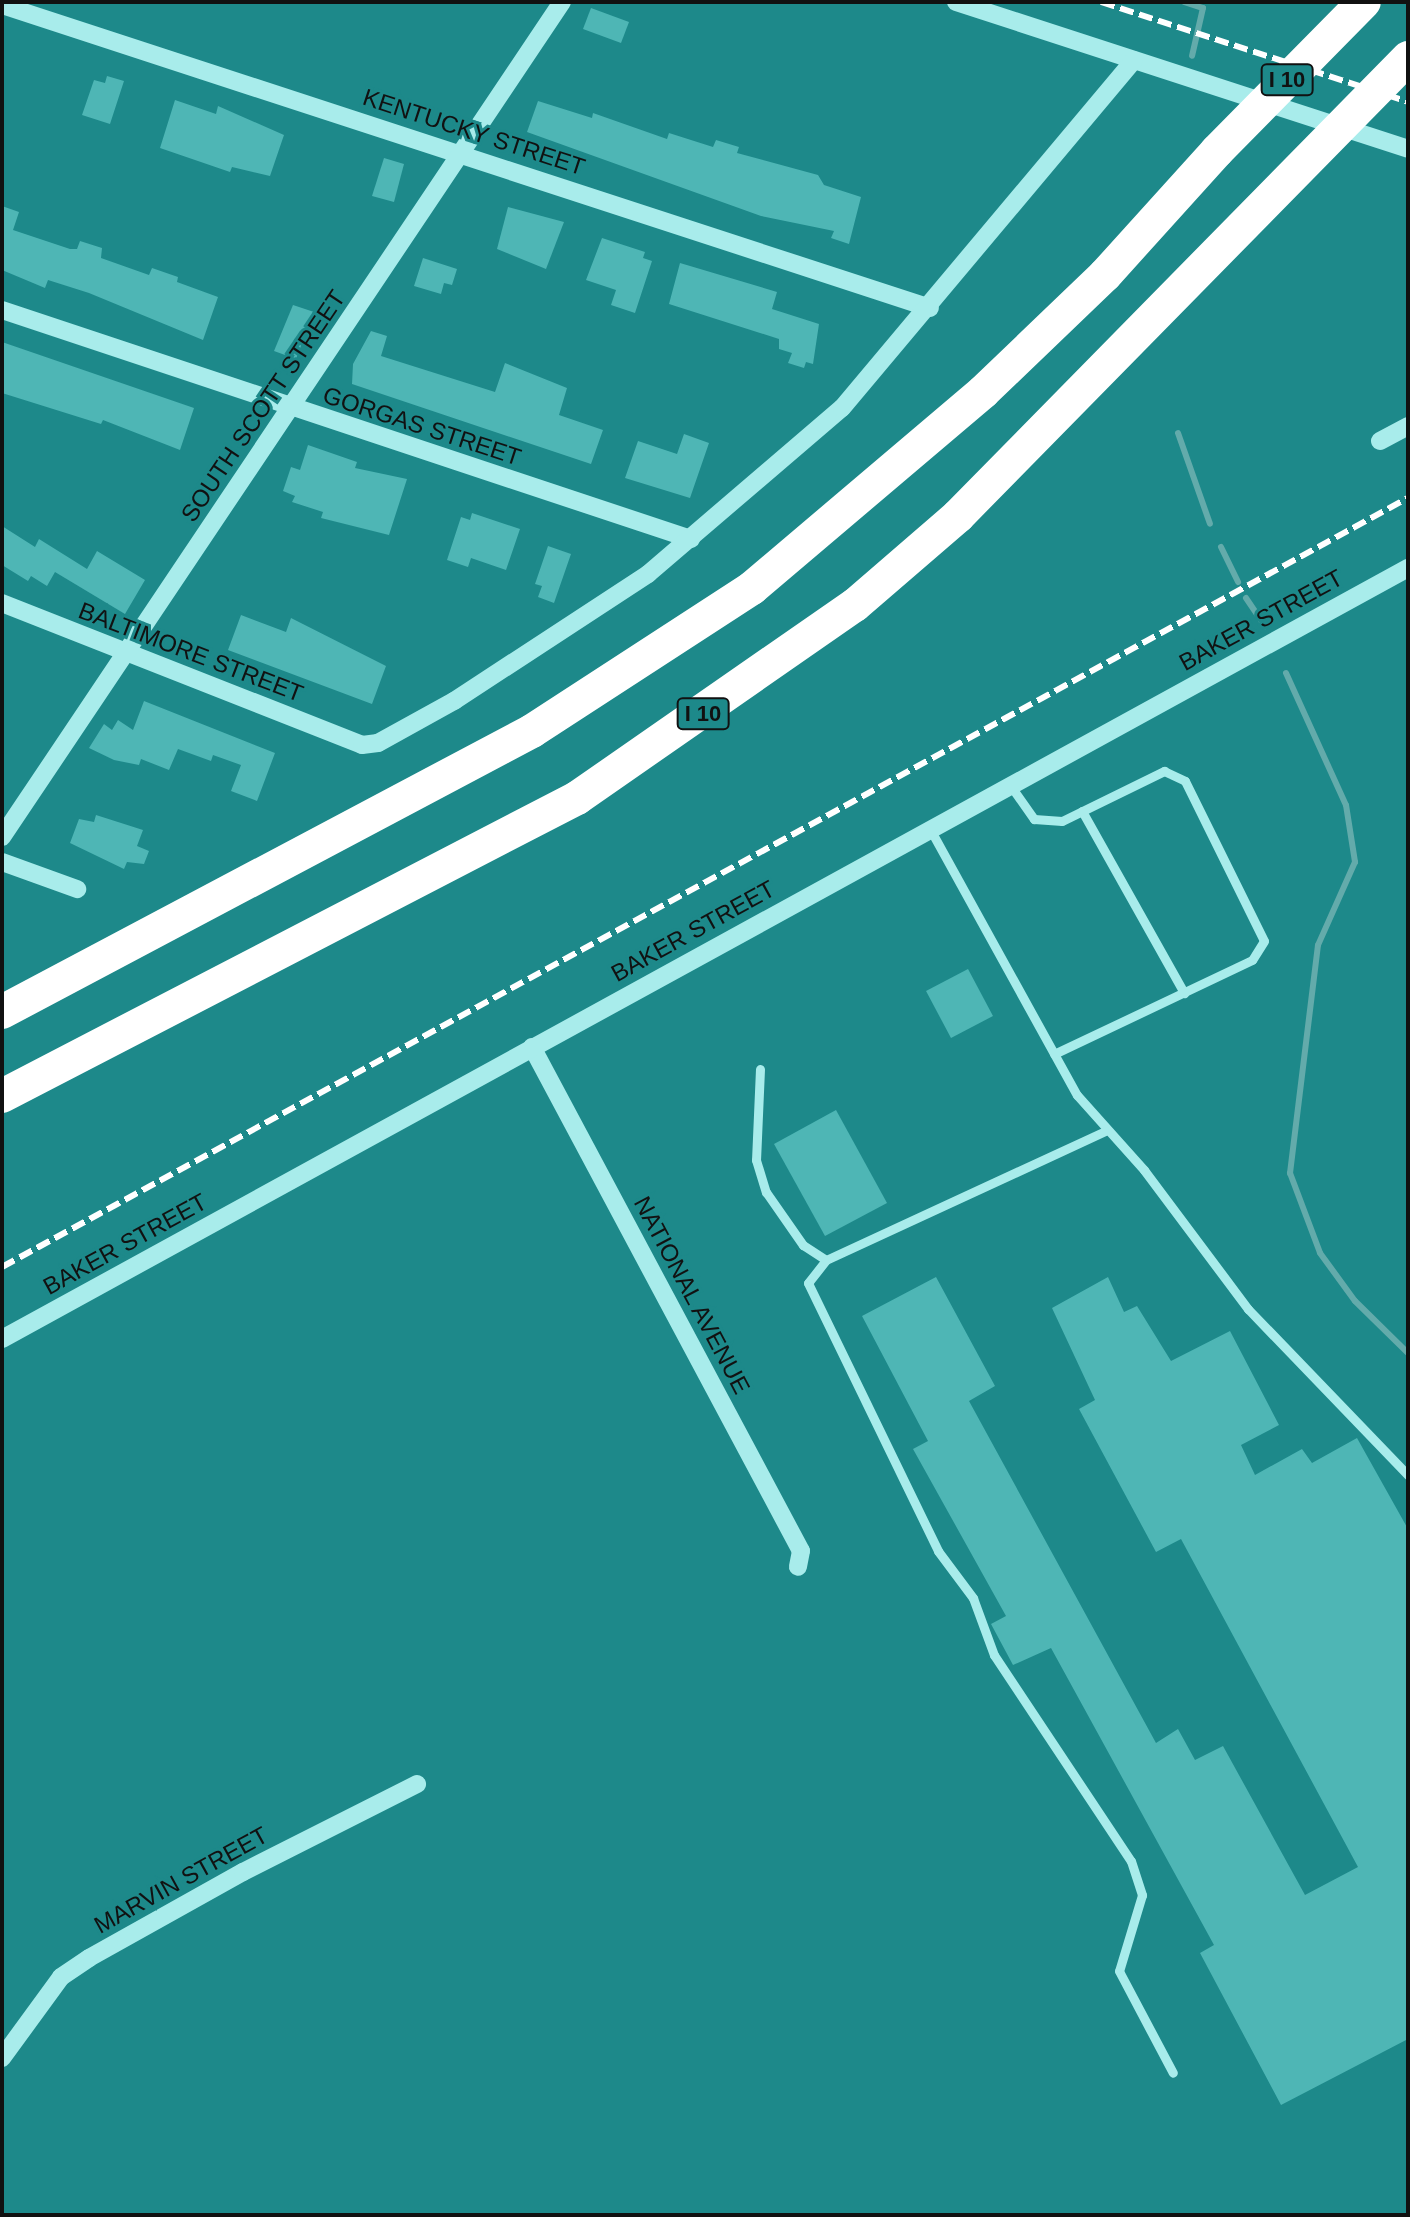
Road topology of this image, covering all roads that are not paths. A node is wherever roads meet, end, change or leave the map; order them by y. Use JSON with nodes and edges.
{"nodes":[{"id":1,"x":562,"y":2,"type":"edge"},
{"id":2,"x":956,"y":2,"type":"edge"},
{"id":3,"x":2,"y":5,"type":"edge"},
{"id":4,"x":1360,"y":5,"type":"edge"},
{"id":5,"x":1408,"y":58,"type":"edge"},
{"id":6,"x":1134,"y":60,"type":"junction"},
{"id":7,"x":1408,"y":149,"type":"edge"},
{"id":8,"x":463,"y":153,"type":"junction"},
{"id":9,"x":930,"y":308,"type":"junction"},
{"id":10,"x":2,"y":310,"type":"edge"},
{"id":11,"x":290,"y":408,"type":"junction"},
{"id":12,"x":1408,"y":426,"type":"edge"},
{"id":13,"x":1380,"y":441,"type":"dead end"},
{"id":14,"x":691,"y":539,"type":"junction"},
{"id":15,"x":1408,"y":568,"type":"edge"},
{"id":16,"x":2,"y":603,"type":"edge"},
{"id":17,"x":126,"y":652,"type":"junction"},
{"id":18,"x":1010,"y":785,"type":"junction"},
{"id":19,"x":1082,"y":811,"type":"junction"},
{"id":20,"x":930,"y":829,"type":"junction"},
{"id":21,"x":2,"y":837,"type":"edge"},
{"id":22,"x":2,"y":862,"type":"edge"},
{"id":23,"x":77,"y":889,"type":"dead end"},
{"id":24,"x":1184,"y":993,"type":"junction"},
{"id":25,"x":2,"y":1012,"type":"edge"},
{"id":26,"x":532,"y":1047,"type":"junction"},
{"id":27,"x":1054,"y":1054,"type":"junction"},
{"id":28,"x":760,"y":1069,"type":"dead end"},
{"id":29,"x":2,"y":1096,"type":"edge"},
{"id":30,"x":1105,"y":1131,"type":"junction"},
{"id":31,"x":826,"y":1260,"type":"junction"},
{"id":32,"x":2,"y":1339,"type":"edge"},
{"id":33,"x":1408,"y":1475,"type":"edge"},
{"id":34,"x":798,"y":1567,"type":"dead end"},
{"id":35,"x":417,"y":1784,"type":"dead end"},
{"id":36,"x":2,"y":2058,"type":"edge"},
{"id":37,"x":1173,"y":2073,"type":"dead end"}],
"edges":[{"from":1,"to":8,"type":"street","name":"SOUTH SCOTT STREET"},
{"from":2,"to":6,"type":"street"},
{"from":3,"to":8,"type":"street","name":"KENTUCKY STREET"},
{"from":4,"to":25,"type":"highway","number":"I 10"},
{"from":5,"to":29,"type":"highway","number":"I 10"},
{"from":6,"to":7,"type":"street"},
{"from":6,"to":9,"type":"street"},
{"from":8,"to":9,"type":"street","name":"KENTUCKY STREET"},
{"from":8,"to":11,"type":"street","name":"SOUTH SCOTT STREET"},
{"from":9,"to":14,"type":"street"},
{"from":10,"to":11,"type":"street","name":"GORGAS STREET"},
{"from":11,"to":14,"type":"street","name":"GORGAS STREET"},
{"from":11,"to":17,"type":"street","name":"SOUTH SCOTT STREET"},
{"from":12,"to":13,"type":"street"},
{"from":14,"to":17,"type":"street","name":"BALTIMORE STREET"},
{"from":15,"to":18,"type":"street","name":"BAKER STREET"},
{"from":16,"to":17,"type":"street","name":"BALTIMORE STREET"},
{"from":17,"to":21,"type":"street","name":"SOUTH SCOTT STREET"},
{"from":18,"to":19,"type":"lane"},
{"from":18,"to":20,"type":"street","name":"BAKER STREET"},
{"from":19,"to":24,"type":"lane"},
{"from":19,"to":24,"type":"lane"},
{"from":20,"to":26,"type":"street","name":"BAKER STREET"},
{"from":20,"to":27,"type":"lane"},
{"from":22,"to":23,"type":"street"},
{"from":24,"to":27,"type":"lane"},
{"from":26,"to":32,"type":"street","name":"BAKER STREET"},
{"from":26,"to":34,"type":"street","name":"NATIONAL AVENUE"},
{"from":27,"to":30,"type":"lane"},
{"from":28,"to":31,"type":"lane"},
{"from":30,"to":31,"type":"lane"},
{"from":30,"to":33,"type":"lane"},
{"from":31,"to":37,"type":"lane"},
{"from":35,"to":36,"type":"street","name":"MARVIN STREET"}]}
